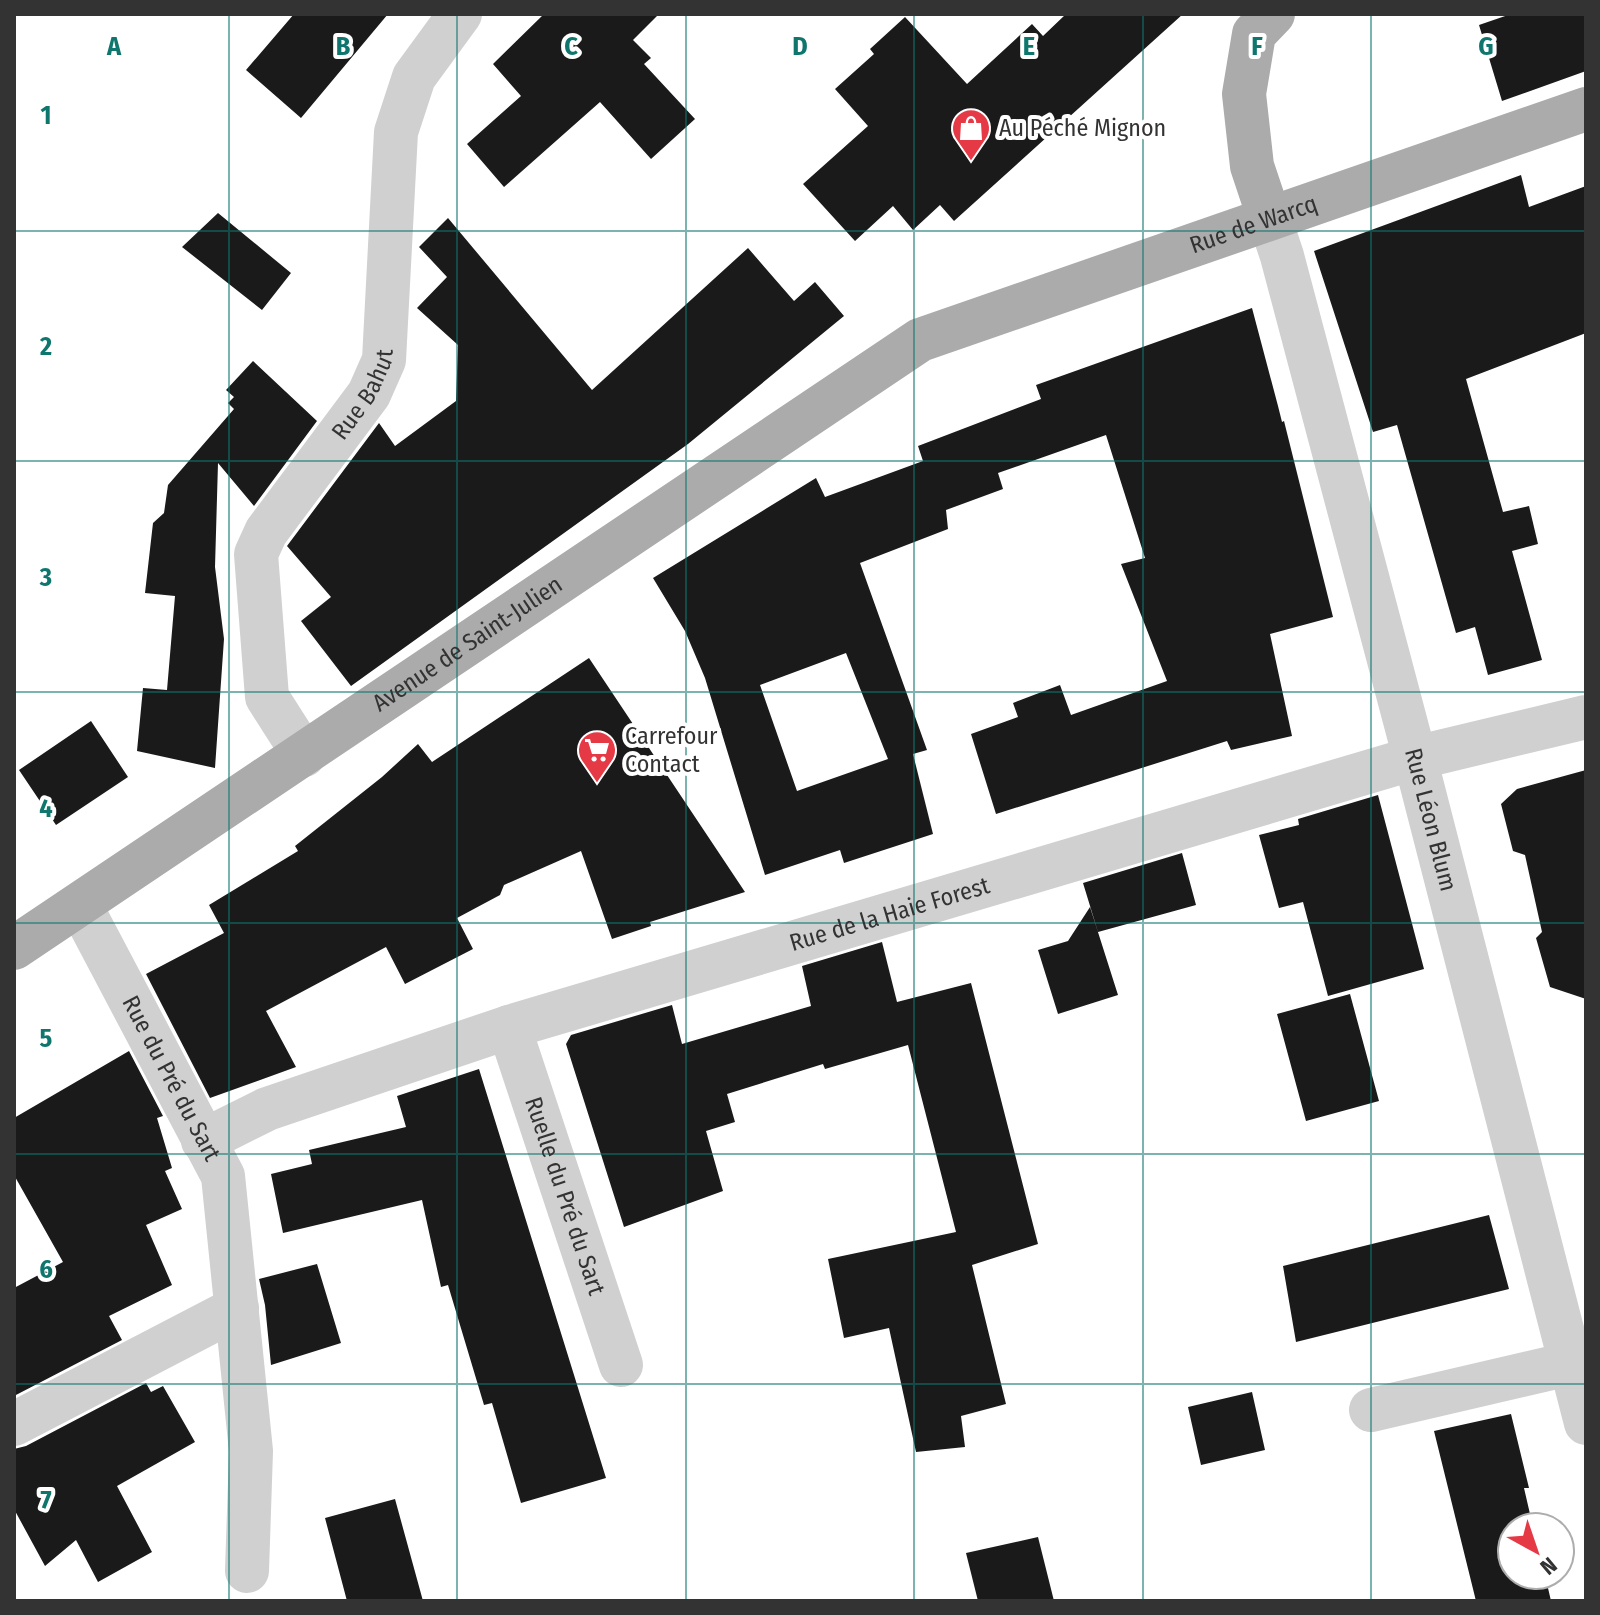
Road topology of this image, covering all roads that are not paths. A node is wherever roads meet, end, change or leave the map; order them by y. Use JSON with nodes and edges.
{"nodes":[{"id":1,"x":460,"y":14,"type":"edge"},
{"id":2,"x":1264,"y":24,"type":"edge"},
{"id":3,"x":1586,"y":109,"type":"edge"},
{"id":4,"x":1269,"y":217,"type":"junction"},
{"id":5,"x":920,"y":340,"type":"joint"},
{"id":6,"x":1586,"y":717,"type":"edge"},
{"id":7,"x":304,"y":755,"type":"junction"},
{"id":8,"x":1415,"y":758,"type":"junction"},
{"id":9,"x":80,"y":905,"type":"junction"},
{"id":10,"x":14,"y":948,"type":"edge"},
{"id":11,"x":509,"y":1027,"type":"junction"},
{"id":12,"x":203,"y":1141,"type":"junction"},
{"id":13,"x":237,"y":1308,"type":"junction"},
{"id":14,"x":1578,"y":1362,"type":"edge"},
{"id":15,"x":621,"y":1365,"type":"dead end"},
{"id":16,"x":1371,"y":1410,"type":"dead end"},
{"id":17,"x":1586,"y":1423,"type":"edge"},
{"id":18,"x":14,"y":1424,"type":"edge"},
{"id":19,"x":247,"y":1571,"type":"dead end"}],
"edges":[{"from":1,"to":7,"type":"street","name":"Rue Bahut"},
{"from":2,"to":4,"type":"main road"},
{"from":3,"to":4,"type":"main road","name":"Rue de Warcq"},
{"from":4,"to":5,"type":"main road","name":"Rue de Warcq"},
{"from":4,"to":8,"type":"street","name":"Rue Léon Blum"},
{"from":5,"to":7,"type":"main road","name":"Avenue de Saint-Julien"},
{"from":6,"to":8,"type":"street","name":"Rue de la Haie Forest"},
{"from":7,"to":9,"type":"main road","name":"Avenue de Saint-Julien"},
{"from":8,"to":11,"type":"street","name":"Rue de la Haie Forest"},
{"from":8,"to":14,"type":"street","name":"Rue Léon Blum"},
{"from":9,"to":10,"type":"main road","name":"Avenue de Saint-Julien"},
{"from":9,"to":12,"type":"street","name":"Rue du Pré du Sart"},
{"from":11,"to":12,"type":"street","name":"Rue de la Haie Forest"},
{"from":11,"to":15,"type":"street","name":"Ruelle du Pré du Sart"},
{"from":12,"to":13,"type":"street","name":"Rue du Pré du Sart"},
{"from":13,"to":18,"type":"street"},
{"from":13,"to":19,"type":"street","name":"Rue du Pré du Sart"},
{"from":14,"to":16,"type":"street"},
{"from":14,"to":17,"type":"street","name":"Rue Léon Blum"}]}
